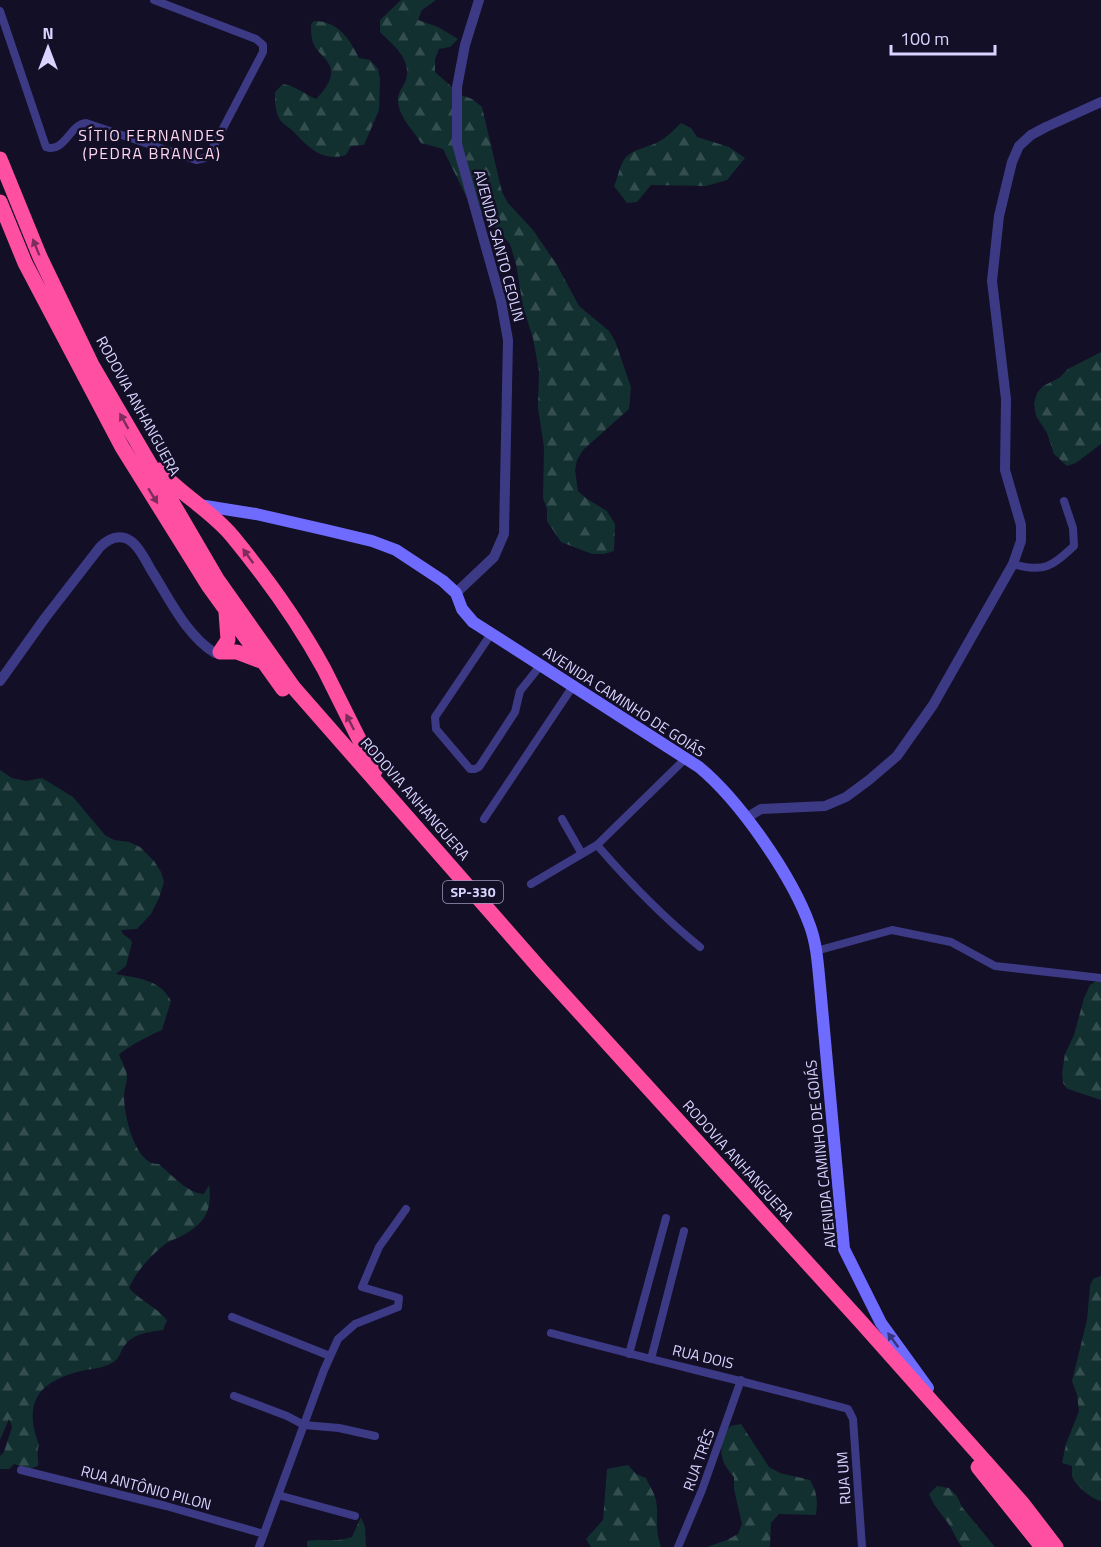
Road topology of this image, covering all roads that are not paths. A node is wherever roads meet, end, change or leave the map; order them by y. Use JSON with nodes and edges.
{"nodes":[{"id":1,"x":154,"y":0,"type":"edge"},
{"id":2,"x":479,"y":0,"type":"edge"},
{"id":3,"x":0,"y":11,"type":"edge"},
{"id":4,"x":1101,"y":102,"type":"edge"},
{"id":5,"x":0,"y":159,"type":"edge"},
{"id":6,"x":0,"y":202,"type":"edge"},
{"id":7,"x":138,"y":446,"type":"junction"},
{"id":8,"x":1064,"y":501,"type":"dead end"},
{"id":9,"x":197,"y":504,"type":"junction"},
{"id":10,"x":1013,"y":564,"type":"junction"},
{"id":11,"x":456,"y":593,"type":"junction"},
{"id":12,"x":226,"y":612,"type":"junction"},
{"id":13,"x":491,"y":634,"type":"junction"},
{"id":14,"x":220,"y":652,"type":"junction"},
{"id":15,"x":261,"y":661,"type":"junction"},
{"id":16,"x":540,"y":666,"type":"junction"},
{"id":17,"x":0,"y":681,"type":"edge"},
{"id":18,"x":573,"y":686,"type":"junction"},
{"id":19,"x":686,"y":759,"type":"junction"},
{"id":20,"x":386,"y":793,"type":"junction"},
{"id":21,"x":746,"y":818,"type":"junction"},
{"id":22,"x":484,"y":819,"type":"dead end"},
{"id":23,"x":562,"y":819,"type":"dead end"},
{"id":24,"x":597,"y":845,"type":"junction"},
{"id":25,"x":582,"y":854,"type":"junction"},
{"id":26,"x":531,"y":884,"type":"dead end"},
{"id":27,"x":700,"y":947,"type":"dead end"},
{"id":28,"x":816,"y":951,"type":"junction"},
{"id":29,"x":1101,"y":978,"type":"edge"},
{"id":30,"x":406,"y":1209,"type":"dead end"},
{"id":31,"x":666,"y":1218,"type":"dead end"},
{"id":32,"x":684,"y":1231,"type":"dead end"},
{"id":33,"x":232,"y":1317,"type":"dead end"},
{"id":34,"x":551,"y":1333,"type":"dead end"},
{"id":35,"x":629,"y":1354,"type":"junction"},
{"id":36,"x":330,"y":1356,"type":"junction"},
{"id":37,"x":651,"y":1359,"type":"junction"},
{"id":38,"x":741,"y":1380,"type":"junction"},
{"id":39,"x":234,"y":1396,"type":"dead end"},
{"id":40,"x":848,"y":1409,"type":"joint"},
{"id":41,"x":304,"y":1425,"type":"junction"},
{"id":42,"x":375,"y":1436,"type":"dead end"},
{"id":43,"x":964,"y":1438,"type":"junction"},
{"id":44,"x":21,"y":1470,"type":"dead end"},
{"id":45,"x":278,"y":1495,"type":"junction"},
{"id":46,"x":355,"y":1516,"type":"dead end"},
{"id":47,"x":264,"y":1534,"type":"junction"},
{"id":48,"x":259,"y":1547,"type":"edge"},
{"id":49,"x":678,"y":1547,"type":"edge"},
{"id":50,"x":862,"y":1547,"type":"edge"},
{"id":51,"x":1042,"y":1547,"type":"edge"},
{"id":52,"x":1056,"y":1547,"type":"edge"}],
"edges":[{"from":1,"to":3,"type":"street"},
{"from":2,"to":11,"type":"street","name":"AVENIDA SANTO CEOLIN"},
{"from":4,"to":10,"type":"street"},
{"from":7,"to":5,"type":"highway","name":"RODOVIA ANHANGUERA","number":"SP-330","one_way":true},
{"from":6,"to":12,"type":"highway","name":"RODOVIA ANHANGUERA","number":"SP-330","one_way":true},
{"from":7,"to":9,"type":"highway"},
{"from":7,"to":20,"type":"highway","name":"RODOVIA ANHANGUERA","number":"SP-330"},
{"from":8,"to":10,"type":"street"},
{"from":9,"to":11,"type":"main road","name":"AVENIDA CAMINHO DE GOIÁS"},
{"from":20,"to":9,"type":"highway","one_way":true},
{"from":10,"to":21,"type":"street"},
{"from":11,"to":13,"type":"main road","name":"AVENIDA CAMINHO DE GOIÁS"},
{"from":12,"to":14,"type":"highway"},
{"from":12,"to":15,"type":"highway","name":"RODOVIA ANHANGUERA","number":"SP-330"},
{"from":13,"to":16,"type":"main road","name":"AVENIDA CAMINHO DE GOIÁS"},
{"from":13,"to":16,"type":"street"},
{"from":14,"to":15,"type":"highway"},
{"from":14,"to":17,"type":"street"},
{"from":15,"to":51,"type":"highway","name":"RODOVIA ANHANGUERA","number":"SP-330"},
{"from":16,"to":18,"type":"main road","name":"AVENIDA CAMINHO DE GOIÁS"},
{"from":18,"to":19,"type":"main road","name":"AVENIDA CAMINHO DE GOIÁS"},
{"from":18,"to":22,"type":"street"},
{"from":19,"to":21,"type":"main road","name":"AVENIDA CAMINHO DE GOIÁS"},
{"from":19,"to":24,"type":"street"},
{"from":20,"to":43,"type":"highway","name":"RODOVIA ANHANGUERA","number":"SP-330"},
{"from":21,"to":28,"type":"main road","name":"AVENIDA CAMINHO DE GOIÁS"},
{"from":23,"to":25,"type":"street"},
{"from":24,"to":25,"type":"street"},
{"from":24,"to":27,"type":"street"},
{"from":25,"to":26,"type":"street"},
{"from":28,"to":29,"type":"street"},
{"from":43,"to":28,"type":"main road","name":"AVENIDA CAMINHO DE GOIÁS","one_way":true},
{"from":30,"to":36,"type":"street"},
{"from":31,"to":35,"type":"street"},
{"from":32,"to":37,"type":"street"},
{"from":33,"to":36,"type":"street"},
{"from":34,"to":35,"type":"street","name":"RUA DOIS"},
{"from":35,"to":37,"type":"street","name":"RUA DOIS"},
{"from":36,"to":41,"type":"street"},
{"from":37,"to":38,"type":"street","name":"RUA DOIS"},
{"from":38,"to":40,"type":"street","name":"RUA DOIS"},
{"from":38,"to":49,"type":"street","name":"RUA TRÊS"},
{"from":39,"to":41,"type":"street"},
{"from":40,"to":50,"type":"street","name":"RUA UM"},
{"from":41,"to":42,"type":"street"},
{"from":41,"to":45,"type":"street"},
{"from":43,"to":52,"type":"highway","name":"RODOVIA ANHANGUERA","number":"SP-330"},
{"from":44,"to":47,"type":"street","name":"RUA ANTÔNIO PILON"},
{"from":45,"to":46,"type":"street"},
{"from":45,"to":47,"type":"street"},
{"from":47,"to":48,"type":"street"}]}
